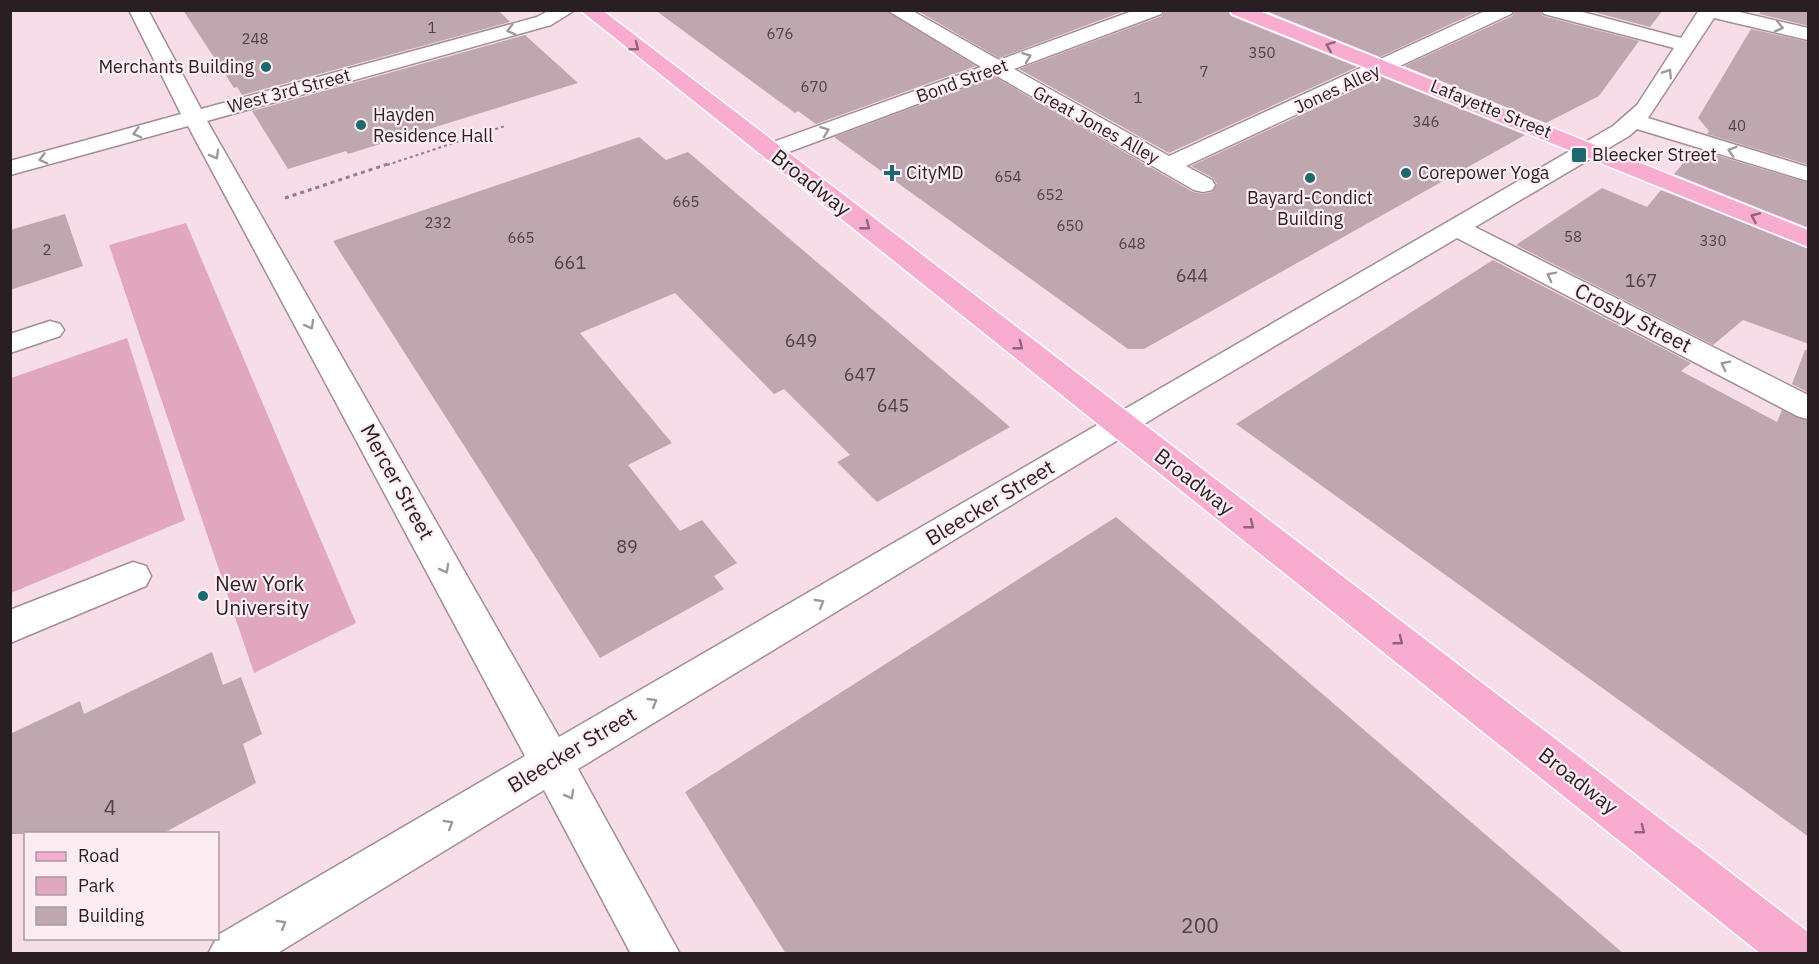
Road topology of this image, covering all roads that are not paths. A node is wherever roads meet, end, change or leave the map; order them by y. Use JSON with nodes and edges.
{"nodes":[{"id":1,"x":138,"y":10,"type":"edge"},
{"id":2,"x":566,"y":10,"type":"edge"},
{"id":3,"x":589,"y":10,"type":"edge"},
{"id":4,"x":896,"y":10,"type":"edge"},
{"id":5,"x":1154,"y":10,"type":"edge"},
{"id":6,"x":1239,"y":10,"type":"edge"},
{"id":7,"x":1504,"y":10,"type":"edge"},
{"id":8,"x":1551,"y":10,"type":"edge"},
{"id":9,"x":1709,"y":11,"type":"edge"},
{"id":10,"x":1809,"y":34,"type":"edge"},
{"id":11,"x":1686,"y":45,"type":"junction"},
{"id":12,"x":1385,"y":67,"type":"junction"},
{"id":13,"x":995,"y":68,"type":"junction"},
{"id":14,"x":194,"y":117,"type":"junction"},
{"id":15,"x":1635,"y":121,"type":"junction"},
{"id":16,"x":1591,"y":149,"type":"junction"},
{"id":17,"x":770,"y":151,"type":"junction"},
{"id":18,"x":1168,"y":165,"type":"junction"},
{"id":19,"x":10,"y":168,"type":"edge"},
{"id":20,"x":1809,"y":174,"type":"edge"},
{"id":21,"x":1203,"y":185,"type":"dead end"},
{"id":22,"x":1457,"y":228,"type":"junction"},
{"id":23,"x":1809,"y":239,"type":"edge"},
{"id":24,"x":50,"y":330,"type":"dead end"},
{"id":25,"x":10,"y":344,"type":"edge"},
{"id":26,"x":1809,"y":408,"type":"edge"},
{"id":27,"x":1121,"y":425,"type":"junction"},
{"id":28,"x":133,"y":576,"type":"dead end"},
{"id":29,"x":10,"y":627,"type":"edge"},
{"id":30,"x":552,"y":762,"type":"junction"},
{"id":31,"x":231,"y":954,"type":"edge"},
{"id":32,"x":657,"y":954,"type":"edge"},
{"id":33,"x":1799,"y":954,"type":"edge"}],
"edges":[{"from":1,"to":14,"type":"street","name":"Mercer Street"},
{"from":2,"to":14,"type":"street","name":"West 3rd Street","one_way":true},
{"from":3,"to":17,"type":"main road","name":"Broadway","one_way":true},
{"from":4,"to":13,"type":"street","name":"Great Jones Alley"},
{"from":13,"to":5,"type":"street","name":"Bond Street","one_way":true},
{"from":12,"to":6,"type":"main road","name":"Lafayette Street","one_way":true},
{"from":7,"to":12,"type":"street","name":"Jones Alley"},
{"from":8,"to":11,"type":"street"},
{"from":9,"to":10,"type":"street","one_way":true},
{"from":9,"to":11,"type":"street","name":"Bleecker Street"},
{"from":15,"to":11,"type":"street","name":"Bleecker Street","one_way":true},
{"from":12,"to":16,"type":"main road","name":"Lafayette Street"},
{"from":12,"to":18,"type":"street","name":"Jones Alley"},
{"from":17,"to":13,"type":"street","name":"Bond Street","one_way":true},
{"from":13,"to":18,"type":"street","name":"Great Jones Alley"},
{"from":14,"to":19,"type":"street","name":"West 3rd Street","one_way":true},
{"from":14,"to":30,"type":"street","name":"Mercer Street","one_way":true},
{"from":15,"to":16,"type":"street","name":"Bleecker Street"},
{"from":20,"to":15,"type":"street","one_way":true},
{"from":16,"to":22,"type":"street","name":"Bleecker Street"},
{"from":23,"to":16,"type":"main road","name":"Lafayette Street","one_way":true},
{"from":17,"to":27,"type":"main road","name":"Broadway","one_way":true},
{"from":18,"to":21,"type":"street","name":"Great Jones Alley"},
{"from":26,"to":22,"type":"street","name":"Crosby Street","one_way":true},
{"from":22,"to":27,"type":"street","name":"Bleecker Street"},
{"from":24,"to":25,"type":"street"},
{"from":30,"to":27,"type":"street","name":"Bleecker Street","one_way":true},
{"from":27,"to":33,"type":"main road","name":"Broadway","one_way":true},
{"from":28,"to":29,"type":"street"},
{"from":31,"to":30,"type":"street","name":"Bleecker Street","one_way":true},
{"from":30,"to":32,"type":"street","name":"Mercer Street","one_way":true}]}
